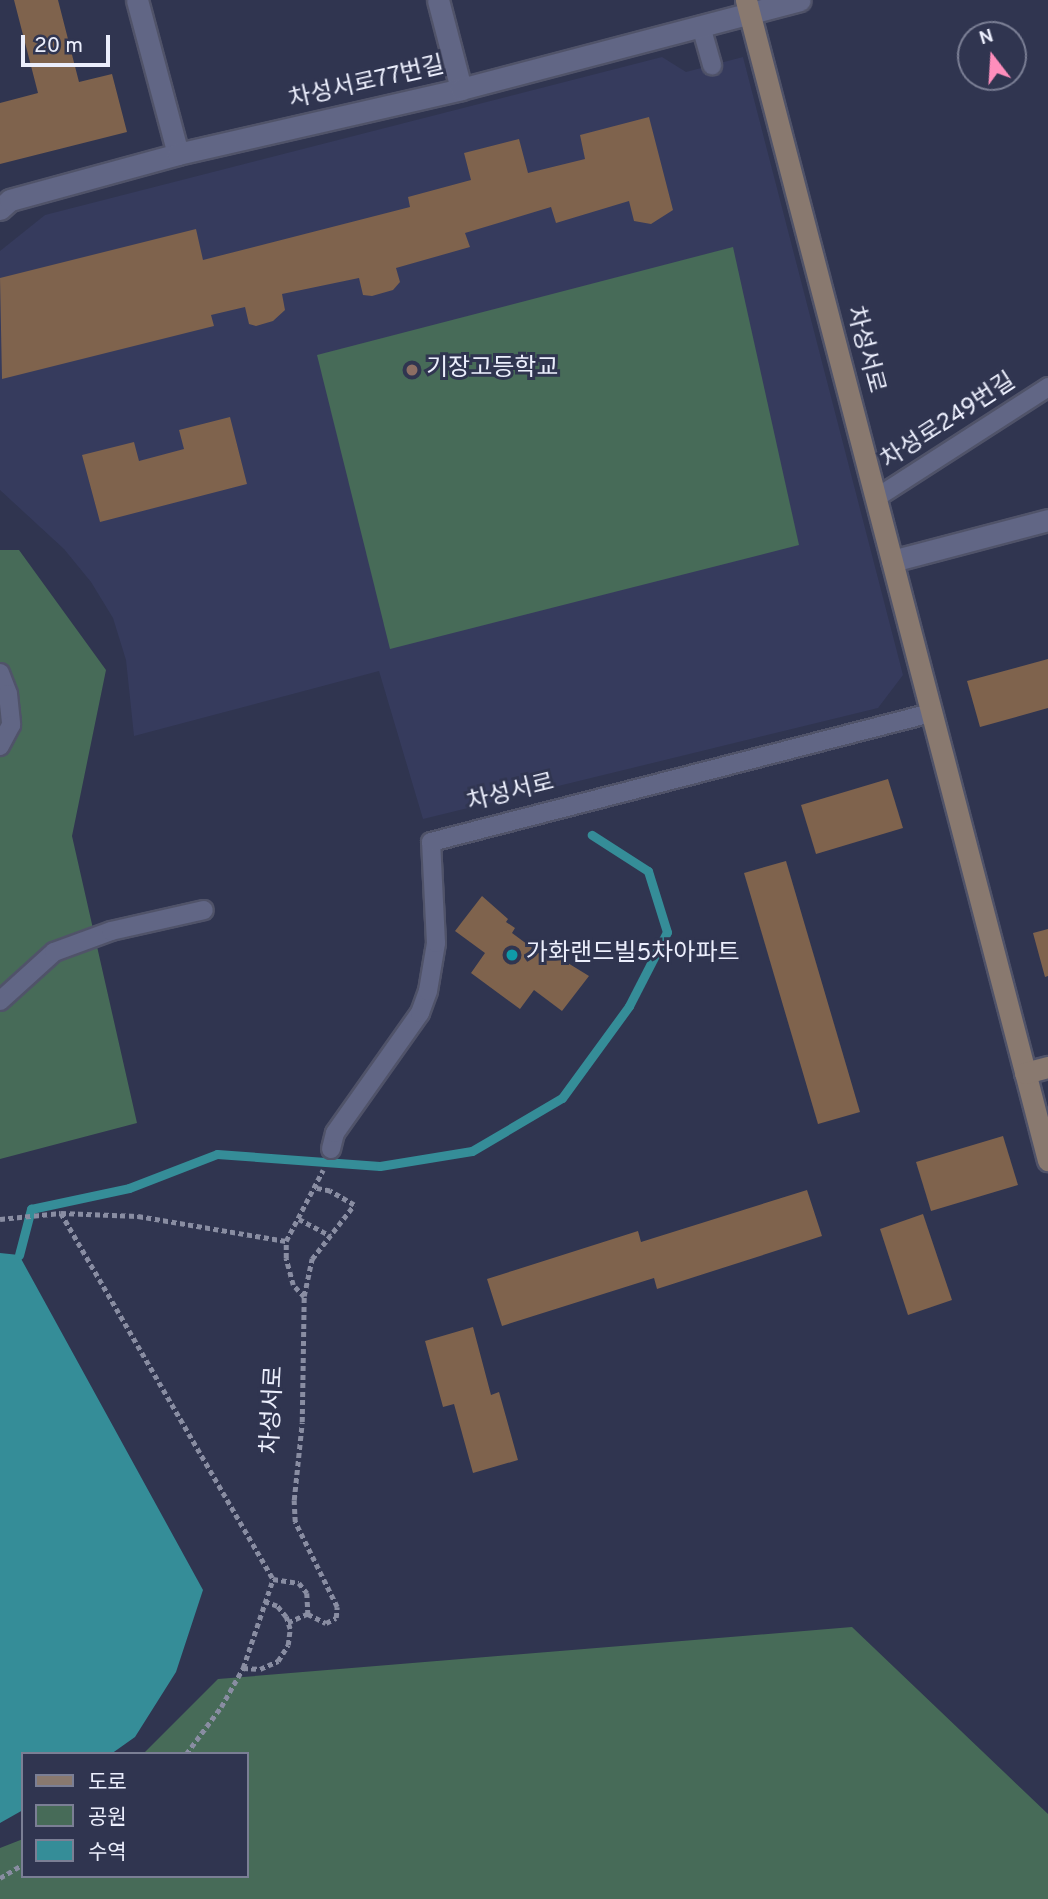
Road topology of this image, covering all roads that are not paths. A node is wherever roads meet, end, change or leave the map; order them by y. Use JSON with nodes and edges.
{"nodes":[{"id":1,"x":137,"y":0,"type":"edge"},
{"id":2,"x":438,"y":0,"type":"edge"},
{"id":3,"x":800,"y":0,"type":"edge"},
{"id":4,"x":747,"y":7,"type":"edge"},
{"id":5,"x":701,"y":26,"type":"junction"},
{"id":6,"x":712,"y":65,"type":"dead end"},
{"id":7,"x":461,"y":89,"type":"junction"},
{"id":8,"x":178,"y":154,"type":"junction"},
{"id":9,"x":0,"y":209,"type":"edge"},
{"id":10,"x":1048,"y":387,"type":"edge"},
{"id":11,"x":876,"y":498,"type":"junction"},
{"id":12,"x":1048,"y":520,"type":"edge"},
{"id":13,"x":892,"y":561,"type":"junction"},
{"id":14,"x":0,"y":673,"type":"edge"},
{"id":15,"x":931,"y":713,"type":"junction"},
{"id":16,"x":0,"y":746,"type":"edge"},
{"id":17,"x":204,"y":910,"type":"dead end"},
{"id":18,"x":0,"y":1001,"type":"edge"},
{"id":19,"x":1048,"y":1067,"type":"edge"},
{"id":20,"x":1025,"y":1073,"type":"junction"},
{"id":21,"x":331,"y":1149,"type":"dead end"},
{"id":22,"x":1048,"y":1160,"type":"edge"}],
"edges":[{"from":1,"to":8,"type":"street"},
{"from":2,"to":7,"type":"street"},
{"from":3,"to":4,"type":"street","name":"차성서로77번길"},
{"from":4,"to":5,"type":"street","name":"차성서로77번길"},
{"from":4,"to":11,"type":"street","name":"차성서로"},
{"from":5,"to":6,"type":"lane"},
{"from":5,"to":7,"type":"street","name":"차성서로77번길"},
{"from":7,"to":8,"type":"street","name":"차성서로77번길"},
{"from":8,"to":9,"type":"street","name":"차성서로77번길"},
{"from":10,"to":11,"type":"lane","name":"차성로249번길"},
{"from":11,"to":13,"type":"street","name":"차성서로"},
{"from":12,"to":13,"type":"street"},
{"from":13,"to":15,"type":"street","name":"차성서로"},
{"from":14,"to":16,"type":"lane"},
{"from":15,"to":20,"type":"street","name":"차성서로"},
{"from":15,"to":21,"type":"lane","name":"차성서로"},
{"from":17,"to":18,"type":"lane"},
{"from":19,"to":20,"type":"street"},
{"from":20,"to":22,"type":"street","name":"차성서로"}]}
